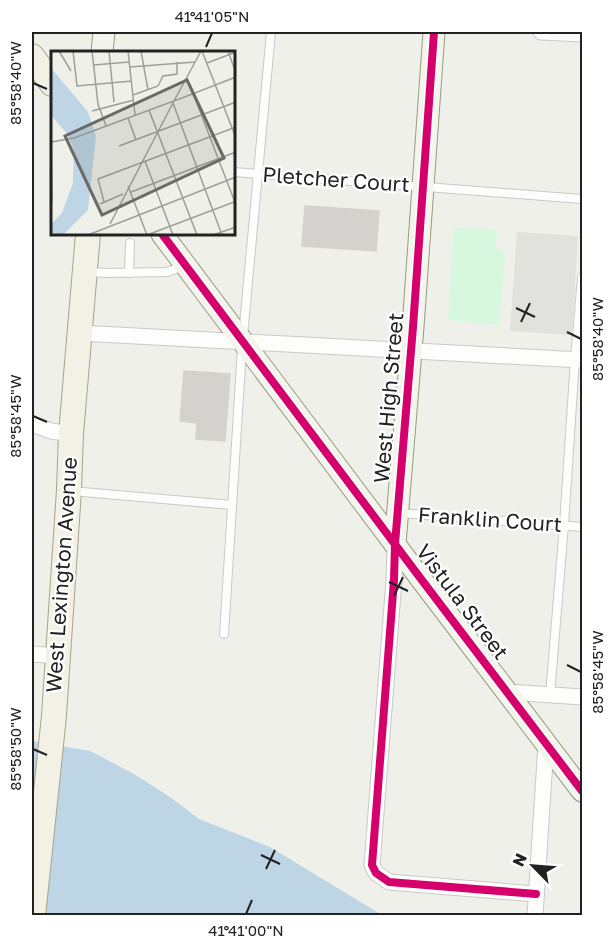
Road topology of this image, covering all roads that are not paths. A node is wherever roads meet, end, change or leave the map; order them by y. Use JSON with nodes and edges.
{"nodes":[{"id":1,"x":104,"y":32,"type":"edge"},
{"id":2,"x":271,"y":32,"type":"edge"},
{"id":3,"x":434,"y":32,"type":"edge"},
{"id":4,"x":541,"y":32,"type":"edge"},
{"id":5,"x":582,"y":34,"type":"edge"},
{"id":6,"x":102,"y":51,"type":"edge"},
{"id":7,"x":32,"y":56,"type":"edge"},
{"id":8,"x":51,"y":83,"type":"edge"},
{"id":9,"x":236,"y":172,"type":"edge"},
{"id":10,"x":259,"y":174,"type":"junction"},
{"id":11,"x":423,"y":187,"type":"junction"},
{"id":12,"x":582,"y":199,"type":"edge"},
{"id":13,"x":88,"y":236,"type":"edge"},
{"id":14,"x":164,"y":236,"type":"edge"},
{"id":15,"x":130,"y":243,"type":"dead end"},
{"id":16,"x":186,"y":266,"type":"junction"},
{"id":17,"x":85,"y":272,"type":"junction"},
{"id":18,"x":129,"y":273,"type":"junction"},
{"id":19,"x":582,"y":277,"type":"edge"},
{"id":20,"x":80,"y":333,"type":"junction"},
{"id":21,"x":243,"y":342,"type":"junction"},
{"id":22,"x":411,"y":351,"type":"junction"},
{"id":23,"x":579,"y":360,"type":"edge"},
{"id":24,"x":32,"y":424,"type":"edge"},
{"id":25,"x":71,"y":434,"type":"junction"},
{"id":26,"x":69,"y":490,"type":"junction"},
{"id":27,"x":232,"y":505,"type":"junction"},
{"id":28,"x":397,"y":513,"type":"junction"},
{"id":29,"x":564,"y":525,"type":"junction"},
{"id":30,"x":582,"y":527,"type":"edge"},
{"id":31,"x":395,"y":544,"type":"junction"},
{"id":32,"x":224,"y":634,"type":"dead end"},
{"id":33,"x":32,"y":654,"type":"edge"},
{"id":34,"x":58,"y":656,"type":"junction"},
{"id":35,"x":508,"y":692,"type":"junction"},
{"id":36,"x":550,"y":695,"type":"junction"},
{"id":37,"x":582,"y":697,"type":"edge"},
{"id":38,"x":546,"y":744,"type":"junction"},
{"id":39,"x":582,"y":791,"type":"edge"},
{"id":40,"x":536,"y":894,"type":"junction"},
{"id":41,"x":33,"y":915,"type":"edge"},
{"id":42,"x":535,"y":915,"type":"edge"}],
"edges":[{"from":1,"to":6,"type":"street"},
{"from":2,"to":10,"type":"lane"},
{"from":3,"to":11,"type":"street","name":"West High Street"},
{"from":4,"to":5,"type":"street"},
{"from":7,"to":8,"type":"main road"},
{"from":9,"to":10,"type":"lane","name":"Pletcher Court"},
{"from":10,"to":11,"type":"lane","name":"Pletcher Court"},
{"from":10,"to":21,"type":"lane"},
{"from":11,"to":12,"type":"lane","name":"Pletcher Court"},
{"from":11,"to":22,"type":"street","name":"West High Street"},
{"from":13,"to":17,"type":"main road","name":"West Lexington Avenue"},
{"from":14,"to":16,"type":"street","name":"Vistula Street"},
{"from":15,"to":18,"type":"lane"},
{"from":16,"to":18,"type":"lane"},
{"from":16,"to":21,"type":"street","name":"Vistula Street"},
{"from":17,"to":18,"type":"lane"},
{"from":17,"to":20,"type":"main road","name":"West Lexington Avenue"},
{"from":19,"to":23,"type":"lane"},
{"from":20,"to":21,"type":"street"},
{"from":20,"to":25,"type":"main road","name":"West Lexington Avenue"},
{"from":21,"to":22,"type":"street"},
{"from":21,"to":27,"type":"lane"},
{"from":21,"to":31,"type":"street","name":"Vistula Street"},
{"from":22,"to":23,"type":"street"},
{"from":22,"to":28,"type":"street","name":"West High Street"},
{"from":23,"to":29,"type":"lane"},
{"from":24,"to":25,"type":"street"},
{"from":25,"to":26,"type":"main road","name":"West Lexington Avenue"},
{"from":26,"to":27,"type":"lane"},
{"from":26,"to":34,"type":"main road","name":"West Lexington Avenue"},
{"from":27,"to":32,"type":"lane"},
{"from":28,"to":29,"type":"lane","name":"Franklin Court"},
{"from":28,"to":31,"type":"street","name":"West High Street"},
{"from":29,"to":30,"type":"lane","name":"Franklin Court"},
{"from":29,"to":36,"type":"lane"},
{"from":31,"to":35,"type":"street","name":"Vistula Street"},
{"from":31,"to":40,"type":"street","name":"West High Street"},
{"from":33,"to":34,"type":"street"},
{"from":34,"to":41,"type":"main road","name":"West Lexington Avenue"},
{"from":35,"to":36,"type":"street"},
{"from":35,"to":38,"type":"street","name":"Vistula Street"},
{"from":36,"to":37,"type":"street"},
{"from":38,"to":39,"type":"street","name":"Vistula Street"},
{"from":38,"to":40,"type":"street"},
{"from":40,"to":42,"type":"street"}]}
